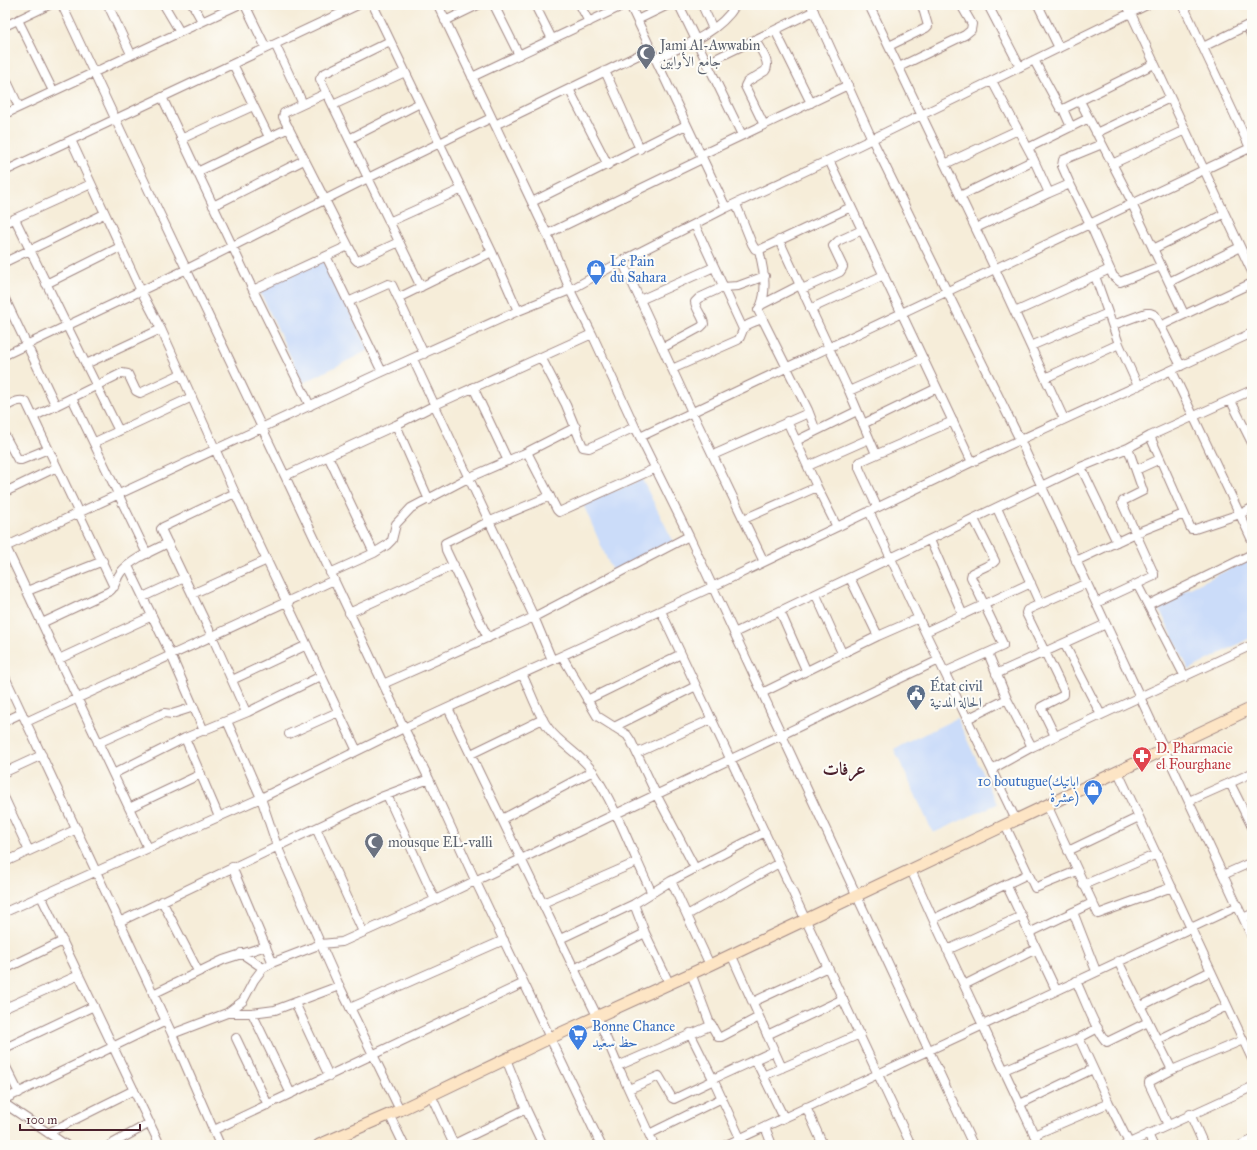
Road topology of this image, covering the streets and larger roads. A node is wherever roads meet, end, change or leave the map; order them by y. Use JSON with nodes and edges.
{"nodes":[{"id":1,"x":49,"y":5,"type":"edge"},
{"id":2,"x":62,"y":5,"type":"edge"},
{"id":3,"x":108,"y":5,"type":"edge"},
{"id":4,"x":164,"y":5,"type":"edge"},
{"id":5,"x":193,"y":5,"type":"edge"},
{"id":6,"x":238,"y":5,"type":"edge"},
{"id":7,"x":245,"y":5,"type":"edge"},
{"id":8,"x":358,"y":5,"type":"edge"},
{"id":9,"x":373,"y":5,"type":"edge"},
{"id":10,"x":438,"y":5,"type":"edge"},
{"id":11,"x":478,"y":5,"type":"edge"},
{"id":12,"x":494,"y":5,"type":"edge"},
{"id":13,"x":535,"y":5,"type":"edge"},
{"id":14,"x":580,"y":5,"type":"edge"},
{"id":15,"x":624,"y":5,"type":"edge"},
{"id":16,"x":630,"y":5,"type":"edge"},
{"id":17,"x":668,"y":5,"type":"edge"},
{"id":18,"x":680,"y":5,"type":"edge"},
{"id":19,"x":702,"y":5,"type":"edge"},
{"id":20,"x":736,"y":5,"type":"edge"},
{"id":21,"x":869,"y":5,"type":"edge"},
{"id":22,"x":922,"y":5,"type":"edge"},
{"id":23,"x":973,"y":5,"type":"edge"},
{"id":24,"x":988,"y":5,"type":"edge"},
{"id":25,"x":1038,"y":5,"type":"edge"},
{"id":26,"x":1127,"y":5,"type":"edge"},
{"id":27,"x":1147,"y":5,"type":"edge"},
{"id":28,"x":1183,"y":5,"type":"edge"},
{"id":29,"x":962,"y":7,"type":"edge"},
{"id":30,"x":813,"y":8,"type":"edge"},
{"id":31,"x":1131,"y":13,"type":"junction"},
{"id":32,"x":18,"y":20,"type":"junction"},
{"id":33,"x":637,"y":20,"type":"junction"},
{"id":34,"x":202,"y":21,"type":"junction"},
{"id":35,"x":445,"y":21,"type":"junction"},
{"id":36,"x":588,"y":22,"type":"junction"},
{"id":37,"x":1249,"y":25,"type":"edge"},
{"id":38,"x":5,"y":26,"type":"edge"},
{"id":39,"x":713,"y":29,"type":"junction"},
{"id":40,"x":775,"y":30,"type":"junction"},
{"id":41,"x":180,"y":32,"type":"junction"},
{"id":42,"x":1252,"y":37,"type":"edge"},
{"id":43,"x":552,"y":39,"type":"junction"},
{"id":44,"x":696,"y":40,"type":"junction"},
{"id":45,"x":755,"y":40,"type":"junction"},
{"id":46,"x":390,"y":41,"type":"junction"},
{"id":47,"x":275,"y":44,"type":"junction"},
{"id":48,"x":889,"y":46,"type":"junction"},
{"id":49,"x":1203,"y":47,"type":"junction"},
{"id":50,"x":266,"y":48,"type":"junction"},
{"id":51,"x":1059,"y":48,"type":"junction"},
{"id":52,"x":651,"y":49,"type":"junction"},
{"id":53,"x":131,"y":54,"type":"junction"},
{"id":54,"x":519,"y":55,"type":"junction"},
{"id":55,"x":655,"y":59,"type":"junction"},
{"id":56,"x":1034,"y":60,"type":"junction"},
{"id":57,"x":707,"y":63,"type":"junction"},
{"id":58,"x":233,"y":64,"type":"junction"},
{"id":59,"x":1154,"y":64,"type":"junction"},
{"id":60,"x":899,"y":67,"type":"junction"},
{"id":61,"x":1020,"y":67,"type":"junction"},
{"id":62,"x":605,"y":71,"type":"junction"},
{"id":63,"x":94,"y":72,"type":"junction"},
{"id":64,"x":405,"y":72,"type":"junction"},
{"id":65,"x":5,"y":77,"type":"edge"},
{"id":66,"x":472,"y":78,"type":"junction"},
{"id":67,"x":992,"y":81,"type":"junction"},
{"id":68,"x":848,"y":85,"type":"junction"},
{"id":69,"x":569,"y":89,"type":"junction"},
{"id":70,"x":53,"y":91,"type":"junction"},
{"id":71,"x":326,"y":93,"type":"junction"},
{"id":72,"x":162,"y":97,"type":"junction"},
{"id":73,"x":1170,"y":98,"type":"junction"},
{"id":74,"x":1080,"y":101,"type":"junction"},
{"id":75,"x":811,"y":102,"type":"junction"},
{"id":76,"x":420,"y":103,"type":"junction"},
{"id":77,"x":303,"y":104,"type":"junction"},
{"id":78,"x":333,"y":105,"type":"junction"},
{"id":79,"x":253,"y":106,"type":"junction"},
{"id":80,"x":19,"y":107,"type":"junction"},
{"id":81,"x":1063,"y":109,"type":"junction"},
{"id":82,"x":5,"y":114,"type":"edge"},
{"id":83,"x":922,"y":115,"type":"junction"},
{"id":84,"x":1089,"y":118,"type":"junction"},
{"id":85,"x":116,"y":119,"type":"junction"},
{"id":86,"x":493,"y":121,"type":"junction"},
{"id":87,"x":686,"y":125,"type":"junction"},
{"id":88,"x":764,"y":125,"type":"junction"},
{"id":89,"x":1071,"y":127,"type":"junction"},
{"id":90,"x":289,"y":128,"type":"junction"},
{"id":91,"x":1018,"y":130,"type":"junction"},
{"id":92,"x":1185,"y":130,"type":"junction"},
{"id":93,"x":1096,"y":133,"type":"junction"},
{"id":94,"x":742,"y":135,"type":"junction"},
{"id":95,"x":269,"y":137,"type":"junction"},
{"id":96,"x":181,"y":139,"type":"junction"},
{"id":97,"x":349,"y":139,"type":"junction"},
{"id":98,"x":872,"y":139,"type":"junction"},
{"id":99,"x":71,"y":140,"type":"junction"},
{"id":100,"x":440,"y":143,"type":"junction"},
{"id":101,"x":1102,"y":144,"type":"junction"},
{"id":102,"x":1250,"y":145,"type":"edge"},
{"id":103,"x":640,"y":148,"type":"junction"},
{"id":104,"x":1028,"y":148,"type":"junction"},
{"id":105,"x":701,"y":157,"type":"junction"},
{"id":106,"x":304,"y":160,"type":"junction"},
{"id":107,"x":829,"y":160,"type":"junction"},
{"id":108,"x":1034,"y":160,"type":"junction"},
{"id":109,"x":945,"y":164,"type":"junction"},
{"id":110,"x":1112,"y":164,"type":"junction"},
{"id":111,"x":608,"y":165,"type":"junction"},
{"id":112,"x":5,"y":171,"type":"edge"},
{"id":113,"x":1204,"y":171,"type":"junction"},
{"id":114,"x":197,"y":172,"type":"junction"},
{"id":115,"x":368,"y":178,"type":"junction"},
{"id":116,"x":91,"y":184,"type":"junction"},
{"id":117,"x":1070,"y":184,"type":"junction"},
{"id":118,"x":462,"y":189,"type":"junction"},
{"id":119,"x":1049,"y":193,"type":"junction"},
{"id":120,"x":960,"y":196,"type":"junction"},
{"id":121,"x":324,"y":199,"type":"junction"},
{"id":122,"x":532,"y":202,"type":"junction"},
{"id":123,"x":736,"y":204,"type":"junction"},
{"id":124,"x":1133,"y":204,"type":"junction"},
{"id":125,"x":213,"y":206,"type":"junction"},
{"id":126,"x":851,"y":207,"type":"junction"},
{"id":127,"x":726,"y":208,"type":"junction"},
{"id":128,"x":104,"y":214,"type":"junction"},
{"id":129,"x":1224,"y":214,"type":"junction"},
{"id":130,"x":15,"y":219,"type":"junction"},
{"id":131,"x":389,"y":222,"type":"junction"},
{"id":132,"x":5,"y":224,"type":"edge"},
{"id":133,"x":1090,"y":224,"type":"junction"},
{"id":134,"x":695,"y":225,"type":"junction"},
{"id":135,"x":976,"y":228,"type":"junction"},
{"id":136,"x":862,"y":230,"type":"junction"},
{"id":137,"x":547,"y":234,"type":"junction"},
{"id":138,"x":779,"y":240,"type":"junction"},
{"id":139,"x":399,"y":242,"type":"junction"},
{"id":140,"x":232,"y":246,"type":"junction"},
{"id":141,"x":348,"y":246,"type":"junction"},
{"id":142,"x":120,"y":247,"type":"junction"},
{"id":143,"x":1240,"y":247,"type":"junction"},
{"id":144,"x":1153,"y":249,"type":"junction"},
{"id":145,"x":30,"y":250,"type":"junction"},
{"id":146,"x":759,"y":250,"type":"junction"},
{"id":147,"x":492,"y":252,"type":"junction"},
{"id":148,"x":326,"y":256,"type":"junction"},
{"id":149,"x":622,"y":261,"type":"junction"},
{"id":150,"x":5,"y":262,"type":"edge"},
{"id":151,"x":1161,"y":266,"type":"junction"},
{"id":152,"x":714,"y":267,"type":"junction"},
{"id":153,"x":187,"y":269,"type":"junction"},
{"id":154,"x":996,"y":269,"type":"junction"},
{"id":155,"x":1110,"y":269,"type":"junction"},
{"id":156,"x":1252,"y":272,"type":"edge"},
{"id":157,"x":765,"y":276,"type":"junction"},
{"id":158,"x":884,"y":276,"type":"junction"},
{"id":159,"x":1095,"y":276,"type":"junction"},
{"id":160,"x":1169,"y":282,"type":"junction"},
{"id":161,"x":1252,"y":283,"type":"edge"},
{"id":162,"x":46,"y":284,"type":"junction"},
{"id":163,"x":421,"y":287,"type":"junction"},
{"id":164,"x":723,"y":287,"type":"junction"},
{"id":165,"x":801,"y":287,"type":"junction"},
{"id":166,"x":253,"y":290,"type":"junction"},
{"id":167,"x":570,"y":290,"type":"junction"},
{"id":168,"x":141,"y":291,"type":"junction"},
{"id":169,"x":947,"y":292,"type":"junction"},
{"id":170,"x":398,"y":298,"type":"junction"},
{"id":171,"x":5,"y":299,"type":"edge"},
{"id":172,"x":640,"y":300,"type":"junction"},
{"id":173,"x":348,"y":302,"type":"junction"},
{"id":174,"x":761,"y":305,"type":"junction"},
{"id":175,"x":810,"y":309,"type":"junction"},
{"id":176,"x":518,"y":311,"type":"junction"},
{"id":177,"x":1015,"y":312,"type":"junction"},
{"id":178,"x":902,"y":313,"type":"junction"},
{"id":179,"x":1108,"y":313,"type":"junction"},
{"id":180,"x":1184,"y":314,"type":"junction"},
{"id":181,"x":763,"y":319,"type":"junction"},
{"id":182,"x":1113,"y":325,"type":"junction"},
{"id":183,"x":67,"y":326,"type":"junction"},
{"id":184,"x":1160,"y":326,"type":"junction"},
{"id":185,"x":743,"y":328,"type":"junction"},
{"id":186,"x":160,"y":329,"type":"junction"},
{"id":187,"x":1252,"y":332,"type":"edge"},
{"id":188,"x":592,"y":334,"type":"junction"},
{"id":189,"x":27,"y":344,"type":"junction"},
{"id":190,"x":1119,"y":344,"type":"junction"},
{"id":191,"x":1031,"y":346,"type":"junction"},
{"id":192,"x":662,"y":348,"type":"junction"},
{"id":193,"x":828,"y":348,"type":"junction"},
{"id":194,"x":424,"y":354,"type":"junction"},
{"id":195,"x":5,"y":355,"type":"edge"},
{"id":196,"x":541,"y":357,"type":"junction"},
{"id":197,"x":923,"y":358,"type":"junction"},
{"id":198,"x":412,"y":359,"type":"junction"},
{"id":199,"x":86,"y":364,"type":"junction"},
{"id":200,"x":1181,"y":366,"type":"junction"},
{"id":201,"x":786,"y":368,"type":"junction"},
{"id":202,"x":672,"y":369,"type":"junction"},
{"id":203,"x":1172,"y":370,"type":"junction"},
{"id":204,"x":382,"y":372,"type":"junction"},
{"id":205,"x":181,"y":374,"type":"junction"},
{"id":206,"x":1046,"y":378,"type":"junction"},
{"id":207,"x":96,"y":385,"type":"junction"},
{"id":208,"x":1138,"y":386,"type":"junction"},
{"id":209,"x":473,"y":387,"type":"junction"},
{"id":210,"x":937,"y":388,"type":"junction"},
{"id":211,"x":1252,"y":390,"type":"edge"},
{"id":212,"x":849,"y":391,"type":"junction"},
{"id":213,"x":192,"y":397,"type":"junction"},
{"id":214,"x":72,"y":398,"type":"junction"},
{"id":215,"x":1231,"y":401,"type":"junction"},
{"id":216,"x":435,"y":405,"type":"junction"},
{"id":217,"x":56,"y":406,"type":"junction"},
{"id":218,"x":310,"y":406,"type":"junction"},
{"id":219,"x":5,"y":407,"type":"edge"},
{"id":220,"x":857,"y":411,"type":"junction"},
{"id":221,"x":692,"y":412,"type":"junction"},
{"id":222,"x":808,"y":412,"type":"junction"},
{"id":223,"x":33,"y":417,"type":"junction"},
{"id":224,"x":1194,"y":417,"type":"junction"},
{"id":225,"x":1064,"y":420,"type":"junction"},
{"id":226,"x":787,"y":421,"type":"junction"},
{"id":227,"x":953,"y":421,"type":"junction"},
{"id":228,"x":863,"y":424,"type":"junction"},
{"id":229,"x":396,"y":425,"type":"junction"},
{"id":230,"x":576,"y":427,"type":"junction"},
{"id":231,"x":635,"y":427,"type":"junction"},
{"id":232,"x":262,"y":428,"type":"junction"},
{"id":233,"x":119,"y":431,"type":"junction"},
{"id":234,"x":816,"y":431,"type":"junction"},
{"id":235,"x":5,"y":436,"type":"edge"},
{"id":236,"x":1150,"y":436,"type":"junction"},
{"id":237,"x":640,"y":437,"type":"junction"},
{"id":238,"x":869,"y":439,"type":"junction"},
{"id":239,"x":1020,"y":440,"type":"junction"},
{"id":240,"x":796,"y":441,"type":"junction"},
{"id":241,"x":95,"y":442,"type":"junction"},
{"id":242,"x":1252,"y":443,"type":"edge"},
{"id":243,"x":1128,"y":448,"type":"junction"},
{"id":244,"x":48,"y":449,"type":"junction"},
{"id":245,"x":216,"y":449,"type":"junction"},
{"id":246,"x":527,"y":452,"type":"junction"},
{"id":247,"x":876,"y":454,"type":"junction"},
{"id":248,"x":713,"y":455,"type":"junction"},
{"id":249,"x":328,"y":456,"type":"junction"},
{"id":250,"x":1160,"y":459,"type":"junction"},
{"id":251,"x":508,"y":461,"type":"junction"},
{"id":252,"x":972,"y":462,"type":"junction"},
{"id":253,"x":808,"y":466,"type":"junction"},
{"id":254,"x":57,"y":467,"type":"junction"},
{"id":255,"x":656,"y":468,"type":"junction"},
{"id":256,"x":1081,"y":468,"type":"junction"},
{"id":257,"x":1136,"y":470,"type":"junction"},
{"id":258,"x":285,"y":476,"type":"junction"},
{"id":259,"x":468,"y":478,"type":"junction"},
{"id":260,"x":1042,"y":486,"type":"junction"},
{"id":261,"x":817,"y":487,"type":"junction"},
{"id":262,"x":5,"y":492,"type":"edge"},
{"id":263,"x":235,"y":493,"type":"junction"},
{"id":264,"x":120,"y":494,"type":"junction"},
{"id":265,"x":550,"y":496,"type":"junction"},
{"id":266,"x":429,"y":500,"type":"junction"},
{"id":267,"x":877,"y":507,"type":"junction"},
{"id":268,"x":997,"y":508,"type":"junction"},
{"id":269,"x":1252,"y":508,"type":"edge"},
{"id":270,"x":869,"y":511,"type":"junction"},
{"id":271,"x":78,"y":512,"type":"junction"},
{"id":272,"x":1184,"y":514,"type":"junction"},
{"id":273,"x":1240,"y":514,"type":"junction"},
{"id":274,"x":744,"y":519,"type":"junction"},
{"id":275,"x":974,"y":519,"type":"junction"},
{"id":276,"x":488,"y":522,"type":"junction"},
{"id":277,"x":837,"y":527,"type":"junction"},
{"id":278,"x":1136,"y":533,"type":"junction"},
{"id":279,"x":689,"y":536,"type":"junction"},
{"id":280,"x":930,"y":540,"type":"junction"},
{"id":281,"x":1252,"y":540,"type":"edge"},
{"id":282,"x":1117,"y":542,"type":"junction"},
{"id":283,"x":168,"y":543,"type":"junction"},
{"id":284,"x":5,"y":546,"type":"edge"},
{"id":285,"x":374,"y":553,"type":"junction"},
{"id":286,"x":147,"y":554,"type":"junction"},
{"id":287,"x":1252,"y":554,"type":"edge"},
{"id":288,"x":892,"y":558,"type":"junction"},
{"id":289,"x":267,"y":560,"type":"junction"},
{"id":290,"x":1076,"y":560,"type":"junction"},
{"id":291,"x":102,"y":561,"type":"junction"},
{"id":292,"x":764,"y":562,"type":"junction"},
{"id":293,"x":454,"y":564,"type":"junction"},
{"id":294,"x":128,"y":566,"type":"junction"},
{"id":295,"x":332,"y":576,"type":"junction"},
{"id":296,"x":184,"y":578,"type":"junction"},
{"id":297,"x":850,"y":578,"type":"junction"},
{"id":298,"x":1031,"y":583,"type":"junction"},
{"id":299,"x":1087,"y":583,"type":"junction"},
{"id":300,"x":1137,"y":584,"type":"junction"},
{"id":301,"x":114,"y":587,"type":"junction"},
{"id":302,"x":712,"y":587,"type":"junction"},
{"id":303,"x":27,"y":591,"type":"junction"},
{"id":304,"x":192,"y":594,"type":"junction"},
{"id":305,"x":816,"y":595,"type":"junction"},
{"id":306,"x":143,"y":598,"type":"junction"},
{"id":307,"x":286,"y":601,"type":"junction"},
{"id":308,"x":1096,"y":603,"type":"junction"},
{"id":309,"x":1040,"y":604,"type":"junction"},
{"id":310,"x":985,"y":605,"type":"junction"},
{"id":311,"x":1148,"y":605,"type":"junction"},
{"id":312,"x":661,"y":611,"type":"junction"},
{"id":313,"x":780,"y":611,"type":"junction"},
{"id":314,"x":349,"y":613,"type":"junction"},
{"id":315,"x":963,"y":615,"type":"junction"},
{"id":316,"x":152,"y":616,"type":"junction"},
{"id":317,"x":534,"y":617,"type":"junction"},
{"id":318,"x":919,"y":618,"type":"junction"},
{"id":319,"x":42,"y":623,"type":"junction"},
{"id":320,"x":1106,"y":624,"type":"junction"},
{"id":321,"x":925,"y":632,"type":"junction"},
{"id":322,"x":734,"y":633,"type":"junction"},
{"id":323,"x":212,"y":636,"type":"junction"},
{"id":324,"x":878,"y":636,"type":"junction"},
{"id":325,"x":488,"y":638,"type":"junction"},
{"id":326,"x":1064,"y":643,"type":"junction"},
{"id":327,"x":307,"y":645,"type":"junction"},
{"id":328,"x":1252,"y":645,"type":"edge"},
{"id":329,"x":1045,"y":652,"type":"junction"},
{"id":330,"x":842,"y":653,"type":"junction"},
{"id":331,"x":988,"y":653,"type":"junction"},
{"id":332,"x":681,"y":654,"type":"junction"},
{"id":333,"x":171,"y":655,"type":"junction"},
{"id":334,"x":562,"y":656,"type":"junction"},
{"id":335,"x":59,"y":659,"type":"junction"},
{"id":336,"x":552,"y":660,"type":"junction"},
{"id":337,"x":939,"y":660,"type":"junction"},
{"id":338,"x":806,"y":670,"type":"junction"},
{"id":339,"x":945,"y":672,"type":"junction"},
{"id":340,"x":522,"y":674,"type":"junction"},
{"id":341,"x":996,"y":674,"type":"junction"},
{"id":342,"x":321,"y":676,"type":"junction"},
{"id":343,"x":5,"y":677,"type":"edge"},
{"id":344,"x":1185,"y":677,"type":"junction"},
{"id":345,"x":232,"y":680,"type":"junction"},
{"id":346,"x":383,"y":684,"type":"junction"},
{"id":347,"x":696,"y":686,"type":"junction"},
{"id":348,"x":762,"y":693,"type":"junction"},
{"id":349,"x":1140,"y":696,"type":"junction"},
{"id":350,"x":77,"y":698,"type":"junction"},
{"id":351,"x":1007,"y":699,"type":"junction"},
{"id":352,"x":587,"y":700,"type":"junction"},
{"id":353,"x":194,"y":707,"type":"junction"},
{"id":354,"x":448,"y":708,"type":"junction"},
{"id":355,"x":1252,"y":708,"type":"edge"},
{"id":356,"x":246,"y":712,"type":"junction"},
{"id":357,"x":338,"y":712,"type":"junction"},
{"id":358,"x":22,"y":713,"type":"junction"},
{"id":359,"x":1101,"y":715,"type":"junction"},
{"id":360,"x":543,"y":719,"type":"junction"},
{"id":361,"x":712,"y":719,"type":"junction"},
{"id":362,"x":968,"y":719,"type":"junction"},
{"id":363,"x":5,"y":721,"type":"edge"},
{"id":364,"x":227,"y":721,"type":"junction"},
{"id":365,"x":26,"y":722,"type":"junction"},
{"id":366,"x":614,"y":727,"type":"junction"},
{"id":367,"x":404,"y":728,"type":"junction"},
{"id":368,"x":204,"y":731,"type":"junction"},
{"id":369,"x":289,"y":734,"type":"dead end"},
{"id":370,"x":781,"y":734,"type":"junction"},
{"id":371,"x":1055,"y":736,"type":"junction"},
{"id":372,"x":185,"y":738,"type":"junction"},
{"id":373,"x":98,"y":743,"type":"junction"},
{"id":374,"x":1032,"y":747,"type":"junction"},
{"id":375,"x":1164,"y":749,"type":"junction"},
{"id":376,"x":357,"y":751,"type":"junction"},
{"id":377,"x":637,"y":753,"type":"junction"},
{"id":378,"x":471,"y":754,"type":"junction"},
{"id":379,"x":42,"y":755,"type":"junction"},
{"id":380,"x":730,"y":759,"type":"junction"},
{"id":381,"x":992,"y":769,"type":"junction"},
{"id":382,"x":592,"y":771,"type":"junction"},
{"id":383,"x":5,"y":772,"type":"edge"},
{"id":384,"x":1118,"y":772,"type":"junction"},
{"id":385,"x":1252,"y":773,"type":"edge"},
{"id":386,"x":113,"y":774,"type":"junction"},
{"id":387,"x":200,"y":774,"type":"junction"},
{"id":388,"x":429,"y":779,"type":"junction"},
{"id":389,"x":1230,"y":783,"type":"junction"},
{"id":390,"x":656,"y":794,"type":"junction"},
{"id":391,"x":387,"y":795,"type":"junction"},
{"id":392,"x":261,"y":798,"type":"junction"},
{"id":393,"x":5,"y":799,"type":"edge"},
{"id":394,"x":1189,"y":801,"type":"junction"},
{"id":395,"x":1047,"y":805,"type":"junction"},
{"id":396,"x":129,"y":808,"type":"junction"},
{"id":397,"x":617,"y":813,"type":"junction"},
{"id":398,"x":1139,"y":816,"type":"junction"},
{"id":399,"x":219,"y":817,"type":"junction"},
{"id":400,"x":502,"y":819,"type":"junction"},
{"id":401,"x":1016,"y":820,"type":"junction"},
{"id":402,"x":1005,"y":825,"type":"junction"},
{"id":403,"x":1252,"y":827,"type":"edge"},
{"id":404,"x":316,"y":828,"type":"junction"},
{"id":405,"x":77,"y":829,"type":"junction"},
{"id":406,"x":765,"y":832,"type":"junction"},
{"id":407,"x":277,"y":846,"type":"junction"},
{"id":408,"x":148,"y":848,"type":"junction"},
{"id":409,"x":29,"y":851,"type":"junction"},
{"id":410,"x":1068,"y":851,"type":"junction"},
{"id":411,"x":1157,"y":854,"type":"junction"},
{"id":412,"x":521,"y":858,"type":"junction"},
{"id":413,"x":5,"y":862,"type":"edge"},
{"id":414,"x":637,"y":862,"type":"junction"},
{"id":415,"x":1252,"y":862,"type":"edge"},
{"id":416,"x":780,"y":864,"type":"junction"},
{"id":417,"x":232,"y":867,"type":"junction"},
{"id":418,"x":695,"y":868,"type":"junction"},
{"id":419,"x":911,"y":870,"type":"junction"},
{"id":420,"x":96,"y":871,"type":"junction"},
{"id":421,"x":1077,"y":871,"type":"junction"},
{"id":422,"x":1028,"y":874,"type":"junction"},
{"id":423,"x":1223,"y":875,"type":"junction"},
{"id":424,"x":475,"y":880,"type":"junction"},
{"id":425,"x":671,"y":881,"type":"junction"},
{"id":426,"x":1006,"y":884,"type":"junction"},
{"id":427,"x":1083,"y":885,"type":"junction"},
{"id":428,"x":1172,"y":887,"type":"junction"},
{"id":429,"x":652,"y":893,"type":"junction"},
{"id":430,"x":857,"y":895,"type":"junction"},
{"id":431,"x":41,"y":896,"type":"junction"},
{"id":432,"x":434,"y":900,"type":"junction"},
{"id":433,"x":162,"y":901,"type":"junction"},
{"id":434,"x":543,"y":903,"type":"junction"},
{"id":435,"x":1092,"y":903,"type":"junction"},
{"id":436,"x":634,"y":904,"type":"junction"},
{"id":437,"x":1238,"y":906,"type":"junction"},
{"id":438,"x":5,"y":912,"type":"edge"},
{"id":439,"x":1073,"y":912,"type":"junction"},
{"id":440,"x":1252,"y":914,"type":"edge"},
{"id":441,"x":687,"y":915,"type":"junction"},
{"id":442,"x":1022,"y":916,"type":"junction"},
{"id":443,"x":1243,"y":918,"type":"junction"},
{"id":444,"x":806,"y":919,"type":"junction"},
{"id":445,"x":933,"y":919,"type":"junction"},
{"id":446,"x":119,"y":922,"type":"junction"},
{"id":447,"x":1191,"y":928,"type":"junction"},
{"id":448,"x":363,"y":932,"type":"junction"},
{"id":449,"x":646,"y":933,"type":"junction"},
{"id":450,"x":1029,"y":933,"type":"junction"},
{"id":451,"x":1252,"y":937,"type":"edge"},
{"id":452,"x":560,"y":939,"type":"junction"},
{"id":453,"x":504,"y":940,"type":"junction"},
{"id":454,"x":63,"y":941,"type":"junction"},
{"id":455,"x":321,"y":944,"type":"junction"},
{"id":456,"x":266,"y":946,"type":"junction"},
{"id":457,"x":1036,"y":949,"type":"junction"},
{"id":458,"x":947,"y":950,"type":"junction"},
{"id":459,"x":241,"y":953,"type":"junction"},
{"id":460,"x":731,"y":954,"type":"junction"},
{"id":461,"x":1118,"y":961,"type":"junction"},
{"id":462,"x":274,"y":962,"type":"junction"},
{"id":463,"x":710,"y":965,"type":"junction"},
{"id":464,"x":828,"y":967,"type":"junction"},
{"id":465,"x":263,"y":968,"type":"junction"},
{"id":466,"x":5,"y":969,"type":"edge"},
{"id":467,"x":574,"y":969,"type":"junction"},
{"id":468,"x":198,"y":971,"type":"junction"},
{"id":469,"x":1096,"y":971,"type":"junction"},
{"id":470,"x":1211,"y":971,"type":"junction"},
{"id":471,"x":691,"y":973,"type":"junction"},
{"id":472,"x":79,"y":975,"type":"junction"},
{"id":473,"x":1076,"y":981,"type":"junction"},
{"id":474,"x":524,"y":982,"type":"junction"},
{"id":475,"x":669,"y":983,"type":"junction"},
{"id":476,"x":964,"y":985,"type":"junction"},
{"id":477,"x":339,"y":986,"type":"junction"},
{"id":478,"x":1056,"y":990,"type":"junction"},
{"id":479,"x":153,"y":994,"type":"junction"},
{"id":480,"x":843,"y":999,"type":"junction"},
{"id":481,"x":753,"y":1002,"type":"junction"},
{"id":482,"x":295,"y":1003,"type":"junction"},
{"id":483,"x":94,"y":1006,"type":"junction"},
{"id":484,"x":1141,"y":1006,"type":"junction"},
{"id":485,"x":1227,"y":1006,"type":"junction"},
{"id":486,"x":5,"y":1008,"type":"edge"},
{"id":487,"x":350,"y":1008,"type":"junction"},
{"id":488,"x":227,"y":1013,"type":"junction"},
{"id":489,"x":252,"y":1013,"type":"junction"},
{"id":490,"x":597,"y":1016,"type":"junction"},
{"id":491,"x":760,"y":1017,"type":"junction"},
{"id":492,"x":166,"y":1022,"type":"junction"},
{"id":493,"x":1148,"y":1022,"type":"junction"},
{"id":494,"x":982,"y":1024,"type":"junction"},
{"id":495,"x":712,"y":1025,"type":"junction"},
{"id":496,"x":1098,"y":1028,"type":"junction"},
{"id":497,"x":690,"y":1033,"type":"junction"},
{"id":498,"x":172,"y":1034,"type":"junction"},
{"id":499,"x":860,"y":1034,"type":"junction"},
{"id":500,"x":767,"y":1035,"type":"junction"},
{"id":501,"x":236,"y":1038,"type":"dead end"},
{"id":502,"x":550,"y":1038,"type":"junction"},
{"id":503,"x":1079,"y":1038,"type":"junction"},
{"id":504,"x":1157,"y":1040,"type":"junction"},
{"id":505,"x":1243,"y":1040,"type":"junction"},
{"id":506,"x":114,"y":1047,"type":"junction"},
{"id":507,"x":5,"y":1048,"type":"edge"},
{"id":508,"x":929,"y":1050,"type":"junction"},
{"id":509,"x":774,"y":1051,"type":"junction"},
{"id":510,"x":373,"y":1055,"type":"junction"},
{"id":511,"x":1252,"y":1058,"type":"edge"},
{"id":512,"x":506,"y":1059,"type":"junction"},
{"id":513,"x":755,"y":1059,"type":"junction"},
{"id":514,"x":5,"y":1065,"type":"edge"},
{"id":515,"x":618,"y":1066,"type":"junction"},
{"id":516,"x":782,"y":1068,"type":"junction"},
{"id":517,"x":1004,"y":1070,"type":"junction"},
{"id":518,"x":1093,"y":1070,"type":"junction"},
{"id":519,"x":1172,"y":1070,"type":"junction"},
{"id":520,"x":878,"y":1073,"type":"junction"},
{"id":521,"x":329,"y":1076,"type":"junction"},
{"id":522,"x":763,"y":1076,"type":"junction"},
{"id":523,"x":713,"y":1079,"type":"junction"},
{"id":524,"x":1252,"y":1087,"type":"edge"},
{"id":525,"x":629,"y":1089,"type":"junction"},
{"id":526,"x":134,"y":1090,"type":"junction"},
{"id":527,"x":19,"y":1092,"type":"junction"},
{"id":528,"x":291,"y":1094,"type":"junction"},
{"id":529,"x":431,"y":1094,"type":"junction"},
{"id":530,"x":722,"y":1098,"type":"junction"},
{"id":531,"x":5,"y":1099,"type":"edge"},
{"id":532,"x":1109,"y":1103,"type":"junction"},
{"id":533,"x":5,"y":1104,"type":"edge"},
{"id":534,"x":1020,"y":1104,"type":"junction"},
{"id":535,"x":268,"y":1105,"type":"junction"},
{"id":536,"x":806,"y":1107,"type":"junction"},
{"id":537,"x":526,"y":1109,"type":"junction"},
{"id":538,"x":400,"y":1110,"type":"junction"},
{"id":539,"x":389,"y":1114,"type":"junction"},
{"id":540,"x":1190,"y":1114,"type":"junction"},
{"id":541,"x":784,"y":1118,"type":"junction"},
{"id":542,"x":150,"y":1123,"type":"junction"},
{"id":543,"x":1168,"y":1125,"type":"junction"},
{"id":544,"x":765,"y":1127,"type":"junction"},
{"id":545,"x":214,"y":1130,"type":"junction"},
{"id":546,"x":48,"y":1133,"type":"junction"},
{"id":547,"x":649,"y":1134,"type":"junction"},
{"id":548,"x":1148,"y":1134,"type":"junction"},
{"id":549,"x":1034,"y":1135,"type":"junction"},
{"id":550,"x":740,"y":1138,"type":"junction"},
{"id":551,"x":1252,"y":1140,"type":"edge"},
{"id":552,"x":454,"y":1144,"type":"edge"},
{"id":553,"x":539,"y":1144,"type":"edge"},
{"id":554,"x":1127,"y":1144,"type":"edge"},
{"id":555,"x":66,"y":1145,"type":"edge"},
{"id":556,"x":110,"y":1145,"type":"edge"},
{"id":557,"x":160,"y":1145,"type":"edge"},
{"id":558,"x":220,"y":1145,"type":"edge"},
{"id":559,"x":319,"y":1145,"type":"edge"},
{"id":560,"x":404,"y":1145,"type":"edge"},
{"id":561,"x":600,"y":1145,"type":"edge"},
{"id":562,"x":654,"y":1145,"type":"edge"},
{"id":563,"x":726,"y":1145,"type":"edge"},
{"id":564,"x":772,"y":1145,"type":"edge"},
{"id":565,"x":823,"y":1145,"type":"edge"},
{"id":566,"x":911,"y":1145,"type":"edge"},
{"id":567,"x":973,"y":1145,"type":"edge"},
{"id":568,"x":1039,"y":1145,"type":"edge"},
{"id":569,"x":1153,"y":1145,"type":"edge"},
{"id":570,"x":1204,"y":1145,"type":"edge"},
{"id":571,"x":1241,"y":1145,"type":"edge"}],
"edges":[{"from":1,"to":32,"type":"street"},
{"from":2,"to":63,"type":"street"},
{"from":3,"to":53,"type":"street"},
{"from":4,"to":41,"type":"street"},
{"from":5,"to":34,"type":"street"},
{"from":6,"to":34,"type":"street"},
{"from":7,"to":50,"type":"street"},
{"from":8,"to":47,"type":"street"},
{"from":9,"to":46,"type":"street"},
{"from":10,"to":35,"type":"street"},
{"from":11,"to":35,"type":"street"},
{"from":12,"to":54,"type":"street"},
{"from":13,"to":43,"type":"street"},
{"from":14,"to":36,"type":"street"},
{"from":15,"to":36,"type":"street"},
{"from":16,"to":33,"type":"street"},
{"from":17,"to":33,"type":"street"},
{"from":18,"to":44,"type":"street"},
{"from":19,"to":39,"type":"street"},
{"from":20,"to":39,"type":"street"},
{"from":21,"to":48,"type":"street"},
{"from":22,"to":48,"type":"street"},
{"from":23,"to":29,"type":"street"},
{"from":24,"to":61,"type":"street"},
{"from":25,"to":51,"type":"street"},
{"from":26,"to":31,"type":"street"},
{"from":27,"to":31,"type":"street"},
{"from":28,"to":49,"type":"street"},
{"from":29,"to":60,"type":"street"},
{"from":30,"to":40,"type":"street"},
{"from":30,"to":68,"type":"street"},
{"from":31,"to":51,"type":"street"},
{"from":31,"to":59,"type":"street"},
{"from":32,"to":38,"type":"street"},
{"from":32,"to":70,"type":"street"},
{"from":33,"to":52,"type":"street"},
{"from":34,"to":41,"type":"street"},
{"from":35,"to":66,"type":"street"},
{"from":36,"to":43,"type":"street"},
{"from":37,"to":42,"type":"street"},
{"from":37,"to":49,"type":"street"},
{"from":39,"to":44,"type":"street"},
{"from":40,"to":45,"type":"street"},
{"from":40,"to":75,"type":"street"},
{"from":41,"to":53,"type":"street"},
{"from":43,"to":54,"type":"street"},
{"from":44,"to":55,"type":"street"},
{"from":44,"to":57,"type":"street"},
{"from":45,"to":57,"type":"street"},
{"from":45,"to":88,"type":"street"},
{"from":46,"to":64,"type":"street"},
{"from":46,"to":71,"type":"street"},
{"from":47,"to":50,"type":"street"},
{"from":47,"to":77,"type":"street"},
{"from":48,"to":60,"type":"street"},
{"from":49,"to":102,"type":"street"},
{"from":50,"to":58,"type":"street"},
{"from":51,"to":56,"type":"street"},
{"from":52,"to":55,"type":"street"},
{"from":52,"to":62,"type":"street"},
{"from":53,"to":63,"type":"street"},
{"from":54,"to":66,"type":"street"},
{"from":55,"to":87,"type":"street"},
{"from":56,"to":61,"type":"street"},
{"from":56,"to":81,"type":"street"},
{"from":57,"to":94,"type":"street"},
{"from":58,"to":72,"type":"street"},
{"from":58,"to":79,"type":"street"},
{"from":59,"to":73,"type":"street"},
{"from":59,"to":74,"type":"street"},
{"from":60,"to":83,"type":"street"},
{"from":61,"to":67,"type":"street"},
{"from":62,"to":69,"type":"street"},
{"from":62,"to":103,"type":"street"},
{"from":63,"to":70,"type":"street"},
{"from":63,"to":85,"type":"street"},
{"from":64,"to":76,"type":"street"},
{"from":64,"to":78,"type":"street"},
{"from":65,"to":80,"type":"street"},
{"from":66,"to":86,"type":"street"},
{"from":67,"to":83,"type":"street"},
{"from":67,"to":91,"type":"street"},
{"from":68,"to":75,"type":"street"},
{"from":68,"to":98,"type":"street"},
{"from":69,"to":86,"type":"street"},
{"from":69,"to":111,"type":"street"},
{"from":70,"to":80,"type":"street"},
{"from":71,"to":77,"type":"street"},
{"from":71,"to":78,"type":"street"},
{"from":72,"to":85,"type":"street"},
{"from":72,"to":96,"type":"street"},
{"from":73,"to":92,"type":"street"},
{"from":73,"to":93,"type":"street"},
{"from":74,"to":81,"type":"street"},
{"from":74,"to":84,"type":"street"},
{"from":75,"to":88,"type":"street"},
{"from":76,"to":97,"type":"street"},
{"from":76,"to":100,"type":"street"},
{"from":77,"to":90,"type":"street"},
{"from":78,"to":97,"type":"street"},
{"from":79,"to":95,"type":"street"},
{"from":79,"to":96,"type":"street"},
{"from":80,"to":82,"type":"street"},
{"from":81,"to":89,"type":"street"},
{"from":83,"to":98,"type":"street"},
{"from":83,"to":109,"type":"street"},
{"from":84,"to":89,"type":"street"},
{"from":84,"to":93,"type":"street"},
{"from":85,"to":99,"type":"street"},
{"from":85,"to":153,"type":"street"},
{"from":86,"to":100,"type":"street"},
{"from":86,"to":122,"type":"street"},
{"from":87,"to":103,"type":"street"},
{"from":87,"to":105,"type":"street"},
{"from":88,"to":94,"type":"street"},
{"from":89,"to":104,"type":"street"},
{"from":90,"to":95,"type":"street"},
{"from":90,"to":106,"type":"street"},
{"from":91,"to":104,"type":"street"},
{"from":91,"to":109,"type":"street"},
{"from":92,"to":110,"type":"street"},
{"from":92,"to":113,"type":"street"},
{"from":93,"to":101,"type":"street"},
{"from":94,"to":105,"type":"street"},
{"from":95,"to":114,"type":"street"},
{"from":96,"to":114,"type":"street"},
{"from":97,"to":115,"type":"street"},
{"from":98,"to":107,"type":"street"},
{"from":98,"to":169,"type":"street"},
{"from":99,"to":112,"type":"street"},
{"from":99,"to":116,"type":"street"},
{"from":100,"to":115,"type":"street"},
{"from":100,"to":118,"type":"street"},
{"from":101,"to":110,"type":"street"},
{"from":101,"to":117,"type":"street"},
{"from":102,"to":113,"type":"street"},
{"from":103,"to":111,"type":"street"},
{"from":104,"to":108,"type":"street"},
{"from":105,"to":127,"type":"street"},
{"from":105,"to":137,"type":"street"},
{"from":106,"to":121,"type":"street"},
{"from":106,"to":125,"type":"street"},
{"from":107,"to":123,"type":"street"},
{"from":107,"to":126,"type":"street"},
{"from":108,"to":119,"type":"street"},
{"from":108,"to":120,"type":"street"},
{"from":109,"to":120,"type":"street"},
{"from":110,"to":124,"type":"street"},
{"from":111,"to":122,"type":"street"},
{"from":113,"to":124,"type":"street"},
{"from":113,"to":129,"type":"street"},
{"from":114,"to":125,"type":"street"},
{"from":115,"to":121,"type":"street"},
{"from":115,"to":131,"type":"street"},
{"from":116,"to":128,"type":"street"},
{"from":116,"to":130,"type":"street"},
{"from":117,"to":119,"type":"street"},
{"from":117,"to":133,"type":"street"},
{"from":118,"to":131,"type":"street"},
{"from":118,"to":147,"type":"street"},
{"from":119,"to":135,"type":"street"},
{"from":120,"to":135,"type":"street"},
{"from":121,"to":140,"type":"street"},
{"from":121,"to":141,"type":"street"},
{"from":122,"to":137,"type":"street"},
{"from":123,"to":127,"type":"street"},
{"from":123,"to":146,"type":"street"},
{"from":124,"to":133,"type":"street"},
{"from":124,"to":144,"type":"street"},
{"from":125,"to":140,"type":"street"},
{"from":126,"to":136,"type":"street"},
{"from":126,"to":138,"type":"street"},
{"from":127,"to":134,"type":"street"},
{"from":128,"to":142,"type":"street"},
{"from":128,"to":145,"type":"street"},
{"from":129,"to":143,"type":"street"},
{"from":129,"to":144,"type":"street"},
{"from":130,"to":132,"type":"street"},
{"from":130,"to":145,"type":"street"},
{"from":131,"to":139,"type":"street"},
{"from":133,"to":154,"type":"street"},
{"from":133,"to":155,"type":"street"},
{"from":134,"to":149,"type":"street"},
{"from":134,"to":152,"type":"street"},
{"from":135,"to":154,"type":"street"},
{"from":136,"to":158,"type":"street"},
{"from":136,"to":165,"type":"street"},
{"from":137,"to":167,"type":"street"},
{"from":138,"to":146,"type":"street"},
{"from":138,"to":165,"type":"street"},
{"from":139,"to":141,"type":"street"},
{"from":139,"to":163,"type":"street"},
{"from":140,"to":153,"type":"street"},
{"from":140,"to":166,"type":"street"},
{"from":141,"to":148,"type":"street"},
{"from":142,"to":162,"type":"street"},
{"from":142,"to":168,"type":"street"},
{"from":143,"to":156,"type":"street"},
{"from":143,"to":160,"type":"street"},
{"from":144,"to":151,"type":"street"},
{"from":145,"to":150,"type":"street"},
{"from":145,"to":162,"type":"street"},
{"from":146,"to":157,"type":"street"},
{"from":147,"to":163,"type":"street"},
{"from":147,"to":176,"type":"street"},
{"from":148,"to":166,"type":"street"},
{"from":148,"to":173,"type":"street"},
{"from":149,"to":167,"type":"street"},
{"from":149,"to":172,"type":"street"},
{"from":151,"to":155,"type":"street"},
{"from":151,"to":160,"type":"street"},
{"from":152,"to":164,"type":"street"},
{"from":152,"to":172,"type":"street"},
{"from":153,"to":168,"type":"street"},
{"from":153,"to":232,"type":"street"},
{"from":154,"to":169,"type":"street"},
{"from":154,"to":177,"type":"street"},
{"from":155,"to":159,"type":"street"},
{"from":157,"to":164,"type":"street"},
{"from":157,"to":174,"type":"street"},
{"from":158,"to":175,"type":"street"},
{"from":158,"to":178,"type":"street"},
{"from":159,"to":177,"type":"street"},
{"from":159,"to":179,"type":"street"},
{"from":160,"to":180,"type":"street"},
{"from":161,"to":180,"type":"street"},
{"from":162,"to":183,"type":"street"},
{"from":163,"to":170,"type":"street"},
{"from":164,"to":185,"type":"street"},
{"from":164,"to":192,"type":"street"},
{"from":165,"to":174,"type":"street"},
{"from":165,"to":175,"type":"street"},
{"from":166,"to":218,"type":"street"},
{"from":167,"to":176,"type":"street"},
{"from":167,"to":188,"type":"street"},
{"from":168,"to":183,"type":"street"},
{"from":168,"to":186,"type":"street"},
{"from":169,"to":178,"type":"street"},
{"from":169,"to":239,"type":"street"},
{"from":170,"to":173,"type":"street"},
{"from":170,"to":194,"type":"street"},
{"from":171,"to":189,"type":"street"},
{"from":172,"to":192,"type":"street"},
{"from":173,"to":204,"type":"street"},
{"from":174,"to":181,"type":"street"},
{"from":175,"to":193,"type":"street"},
{"from":176,"to":194,"type":"street"},
{"from":177,"to":191,"type":"street"},
{"from":178,"to":193,"type":"street"},
{"from":178,"to":197,"type":"street"},
{"from":179,"to":182,"type":"street"},
{"from":179,"to":191,"type":"street"},
{"from":180,"to":184,"type":"street"},
{"from":181,"to":185,"type":"street"},
{"from":181,"to":201,"type":"street"},
{"from":182,"to":184,"type":"street"},
{"from":182,"to":190,"type":"street"},
{"from":183,"to":189,"type":"street"},
{"from":183,"to":199,"type":"street"},
{"from":184,"to":200,"type":"street"},
{"from":185,"to":202,"type":"street"},
{"from":186,"to":199,"type":"street"},
{"from":186,"to":205,"type":"street"},
{"from":187,"to":200,"type":"street"},
{"from":188,"to":196,"type":"street"},
{"from":188,"to":231,"type":"street"},
{"from":189,"to":195,"type":"street"},
{"from":189,"to":217,"type":"street"},
{"from":190,"to":206,"type":"street"},
{"from":190,"to":208,"type":"street"},
{"from":191,"to":206,"type":"street"},
{"from":192,"to":202,"type":"street"},
{"from":193,"to":201,"type":"street"},
{"from":193,"to":212,"type":"street"},
{"from":194,"to":198,"type":"street"},
{"from":196,"to":209,"type":"street"},
{"from":196,"to":230,"type":"street"},
{"from":197,"to":210,"type":"street"},
{"from":197,"to":212,"type":"street"},
{"from":198,"to":204,"type":"street"},
{"from":198,"to":216,"type":"street"},
{"from":199,"to":207,"type":"street"},
{"from":200,"to":203,"type":"street"},
{"from":201,"to":221,"type":"street"},
{"from":201,"to":222,"type":"street"},
{"from":202,"to":221,"type":"street"},
{"from":203,"to":208,"type":"street"},
{"from":203,"to":224,"type":"street"},
{"from":204,"to":218,"type":"street"},
{"from":205,"to":207,"type":"street"},
{"from":205,"to":213,"type":"street"},
{"from":206,"to":225,"type":"street"},
{"from":207,"to":214,"type":"street"},
{"from":207,"to":233,"type":"street"},
{"from":208,"to":225,"type":"street"},
{"from":209,"to":216,"type":"street"},
{"from":209,"to":251,"type":"street"},
{"from":210,"to":227,"type":"street"},
{"from":210,"to":228,"type":"street"},
{"from":211,"to":215,"type":"street"},
{"from":212,"to":220,"type":"street"},
{"from":213,"to":233,"type":"street"},
{"from":213,"to":245,"type":"street"},
{"from":214,"to":217,"type":"street"},
{"from":214,"to":241,"type":"street"},
{"from":215,"to":224,"type":"street"},
{"from":215,"to":242,"type":"street"},
{"from":216,"to":229,"type":"street"},
{"from":216,"to":259,"type":"street"},
{"from":217,"to":223,"type":"street"},
{"from":218,"to":232,"type":"street"},
{"from":219,"to":223,"type":"street"},
{"from":220,"to":228,"type":"street"},
{"from":220,"to":234,"type":"street"},
{"from":221,"to":237,"type":"street"},
{"from":221,"to":248,"type":"street"},
{"from":222,"to":226,"type":"street"},
{"from":222,"to":234,"type":"street"},
{"from":223,"to":244,"type":"street"},
{"from":224,"to":236,"type":"street"},
{"from":224,"to":273,"type":"street"},
{"from":225,"to":239,"type":"street"},
{"from":226,"to":240,"type":"street"},
{"from":226,"to":248,"type":"street"},
{"from":227,"to":247,"type":"street"},
{"from":227,"to":252,"type":"street"},
{"from":228,"to":238,"type":"street"},
{"from":229,"to":249,"type":"street"},
{"from":229,"to":266,"type":"street"},
{"from":230,"to":231,"type":"street"},
{"from":230,"to":246,"type":"street"},
{"from":231,"to":237,"type":"street"},
{"from":232,"to":245,"type":"street"},
{"from":232,"to":258,"type":"street"},
{"from":233,"to":241,"type":"street"},
{"from":234,"to":240,"type":"street"},
{"from":235,"to":244,"type":"street"},
{"from":236,"to":243,"type":"street"},
{"from":236,"to":250,"type":"street"},
{"from":237,"to":255,"type":"street"},
{"from":238,"to":247,"type":"street"},
{"from":238,"to":253,"type":"street"},
{"from":239,"to":252,"type":"street"},
{"from":239,"to":260,"type":"street"},
{"from":240,"to":253,"type":"street"},
{"from":241,"to":264,"type":"street"},
{"from":243,"to":256,"type":"street"},
{"from":243,"to":257,"type":"street"},
{"from":244,"to":254,"type":"street"},
{"from":245,"to":263,"type":"street"},
{"from":245,"to":264,"type":"street"},
{"from":246,"to":251,"type":"street"},
{"from":246,"to":265,"type":"street"},
{"from":247,"to":267,"type":"street"},
{"from":248,"to":274,"type":"street"},
{"from":249,"to":258,"type":"street"},
{"from":249,"to":285,"type":"street"},
{"from":250,"to":257,"type":"street"},
{"from":250,"to":272,"type":"street"},
{"from":251,"to":259,"type":"street"},
{"from":252,"to":267,"type":"street"},
{"from":253,"to":261,"type":"street"},
{"from":254,"to":262,"type":"street"},
{"from":254,"to":271,"type":"street"},
{"from":255,"to":265,"type":"street"},
{"from":255,"to":279,"type":"street"},
{"from":256,"to":260,"type":"street"},
{"from":256,"to":282,"type":"street"},
{"from":257,"to":278,"type":"street"},
{"from":258,"to":295,"type":"street"},
{"from":259,"to":266,"type":"street"},
{"from":259,"to":276,"type":"street"},
{"from":260,"to":268,"type":"street"},
{"from":260,"to":290,"type":"street"},
{"from":261,"to":274,"type":"street"},
{"from":261,"to":277,"type":"street"},
{"from":263,"to":283,"type":"street"},
{"from":263,"to":289,"type":"street"},
{"from":264,"to":271,"type":"street"},
{"from":264,"to":286,"type":"street"},
{"from":265,"to":276,"type":"street"},
{"from":266,"to":285,"type":"street"},
{"from":267,"to":270,"type":"street"},
{"from":268,"to":275,"type":"street"},
{"from":268,"to":298,"type":"street"},
{"from":269,"to":273,"type":"street"},
{"from":270,"to":277,"type":"street"},
{"from":270,"to":288,"type":"street"},
{"from":271,"to":284,"type":"street"},
{"from":271,"to":291,"type":"street"},
{"from":272,"to":273,"type":"street"},
{"from":272,"to":278,"type":"street"},
{"from":273,"to":281,"type":"street"},
{"from":274,"to":292,"type":"street"},
{"from":275,"to":280,"type":"street"},
{"from":275,"to":310,"type":"street"},
{"from":276,"to":293,"type":"street"},
{"from":276,"to":317,"type":"street"},
{"from":277,"to":292,"type":"street"},
{"from":278,"to":282,"type":"street"},
{"from":278,"to":300,"type":"street"},
{"from":279,"to":302,"type":"street"},
{"from":279,"to":317,"type":"street"},
{"from":280,"to":288,"type":"street"},
{"from":280,"to":315,"type":"street"},
{"from":282,"to":290,"type":"street"},
{"from":283,"to":286,"type":"street"},
{"from":283,"to":296,"type":"street"},
{"from":284,"to":303,"type":"street"},
{"from":285,"to":295,"type":"street"},
{"from":286,"to":294,"type":"street"},
{"from":287,"to":311,"type":"street"},
{"from":288,"to":297,"type":"street"},
{"from":288,"to":318,"type":"street"},
{"from":289,"to":304,"type":"street"},
{"from":289,"to":307,"type":"street"},
{"from":290,"to":299,"type":"street"},
{"from":291,"to":301,"type":"street"},
{"from":291,"to":303,"type":"street"},
{"from":292,"to":302,"type":"street"},
{"from":293,"to":314,"type":"street"},
{"from":293,"to":325,"type":"street"},
{"from":294,"to":301,"type":"street"},
{"from":294,"to":306,"type":"street"},
{"from":295,"to":307,"type":"street"},
{"from":295,"to":314,"type":"street"},
{"from":296,"to":304,"type":"street"},
{"from":296,"to":306,"type":"street"},
{"from":297,"to":305,"type":"street"},
{"from":297,"to":324,"type":"street"},
{"from":298,"to":309,"type":"street"},
{"from":298,"to":310,"type":"street"},
{"from":299,"to":308,"type":"street"},
{"from":299,"to":309,"type":"street"},
{"from":300,"to":308,"type":"street"},
{"from":300,"to":311,"type":"street"},
{"from":301,"to":319,"type":"street"},
{"from":302,"to":312,"type":"street"},
{"from":302,"to":322,"type":"street"},
{"from":303,"to":319,"type":"street"},
{"from":304,"to":323,"type":"street"},
{"from":305,"to":313,"type":"street"},
{"from":305,"to":330,"type":"street"},
{"from":306,"to":316,"type":"street"},
{"from":307,"to":323,"type":"street"},
{"from":307,"to":327,"type":"street"},
{"from":308,"to":320,"type":"street"},
{"from":309,"to":329,"type":"street"},
{"from":310,"to":315,"type":"street"},
{"from":310,"to":331,"type":"street"},
{"from":311,"to":344,"type":"street"},
{"from":312,"to":332,"type":"street"},
{"from":312,"to":334,"type":"street"},
{"from":313,"to":322,"type":"street"},
{"from":313,"to":338,"type":"street"},
{"from":314,"to":346,"type":"street"},
{"from":315,"to":321,"type":"street"},
{"from":316,"to":333,"type":"street"},
{"from":316,"to":335,"type":"street"},
{"from":317,"to":325,"type":"street"},
{"from":317,"to":336,"type":"street"},
{"from":318,"to":321,"type":"street"},
{"from":318,"to":324,"type":"street"},
{"from":319,"to":335,"type":"street"},
{"from":320,"to":326,"type":"street"},
{"from":320,"to":349,"type":"street"},
{"from":321,"to":337,"type":"street"},
{"from":322,"to":348,"type":"street"},
{"from":323,"to":333,"type":"street"},
{"from":323,"to":345,"type":"street"},
{"from":324,"to":330,"type":"street"},
{"from":325,"to":346,"type":"street"},
{"from":326,"to":329,"type":"street"},
{"from":326,"to":359,"type":"street"},
{"from":327,"to":342,"type":"street"},
{"from":327,"to":345,"type":"street"},
{"from":328,"to":344,"type":"street"},
{"from":329,"to":341,"type":"street"},
{"from":329,"to":371,"type":"street"},
{"from":330,"to":338,"type":"street"},
{"from":331,"to":339,"type":"street"},
{"from":331,"to":341,"type":"street"},
{"from":332,"to":347,"type":"street"},
{"from":332,"to":352,"type":"street"},
{"from":333,"to":350,"type":"street"},
{"from":333,"to":353,"type":"street"},
{"from":334,"to":336,"type":"street"},
{"from":334,"to":352,"type":"street"},
{"from":335,"to":350,"type":"street"},
{"from":336,"to":340,"type":"street"},
{"from":337,"to":339,"type":"street"},
{"from":337,"to":370,"type":"street"},
{"from":338,"to":348,"type":"street"},
{"from":339,"to":362,"type":"street"},
{"from":340,"to":354,"type":"street"},
{"from":340,"to":360,"type":"street"},
{"from":341,"to":351,"type":"street"},
{"from":342,"to":356,"type":"street"},
{"from":342,"to":357,"type":"street"},
{"from":343,"to":358,"type":"street"},
{"from":344,"to":349,"type":"street"},
{"from":345,"to":356,"type":"street"},
{"from":346,"to":367,"type":"street"},
{"from":347,"to":361,"type":"street"},
{"from":347,"to":366,"type":"street"},
{"from":348,"to":370,"type":"street"},
{"from":349,"to":359,"type":"street"},
{"from":349,"to":375,"type":"street"},
{"from":350,"to":365,"type":"street"},
{"from":350,"to":373,"type":"street"},
{"from":351,"to":362,"type":"street"},
{"from":351,"to":374,"type":"street"},
{"from":352,"to":366,"type":"street"},
{"from":353,"to":368,"type":"street"},
{"from":353,"to":373,"type":"street"},
{"from":354,"to":367,"type":"street"},
{"from":354,"to":378,"type":"street"},
{"from":355,"to":375,"type":"street"},
{"from":356,"to":364,"type":"street"},
{"from":357,"to":369,"type":"street"},
{"from":357,"to":376,"type":"street"},
{"from":358,"to":363,"type":"street"},
{"from":358,"to":365,"type":"street"},
{"from":359,"to":371,"type":"street"},
{"from":360,"to":378,"type":"street"},
{"from":360,"to":382,"type":"street"},
{"from":361,"to":377,"type":"street"},
{"from":361,"to":380,"type":"street"},
{"from":362,"to":381,"type":"street"},
{"from":364,"to":368,"type":"street"},
{"from":364,"to":392,"type":"street"},
{"from":365,"to":379,"type":"street"},
{"from":366,"to":377,"type":"street"},
{"from":367,"to":376,"type":"street"},
{"from":367,"to":388,"type":"street"},
{"from":368,"to":372,"type":"street"},
{"from":370,"to":380,"type":"street"},
{"from":370,"to":430,"type":"street"},
{"from":371,"to":374,"type":"street"},
{"from":372,"to":386,"type":"street"},
{"from":372,"to":387,"type":"street"},
{"from":373,"to":386,"type":"street"},
{"from":374,"to":381,"type":"street"},
{"from":375,"to":384,"type":"street"},
{"from":375,"to":394,"type":"street"},
{"from":376,"to":392,"type":"street"},
{"from":377,"to":390,"type":"street"},
{"from":378,"to":400,"type":"street"},
{"from":379,"to":383,"type":"street"},
{"from":379,"to":405,"type":"street"},
{"from":380,"to":390,"type":"street"},
{"from":380,"to":406,"type":"street"},
{"from":381,"to":401,"type":"street"},
{"from":382,"to":397,"type":"street"},
{"from":382,"to":400,"type":"street"},
{"from":384,"to":395,"type":"street"},
{"from":384,"to":398,"type":"street"},
{"from":385,"to":389,"type":"street"},
{"from":386,"to":396,"type":"street"},
{"from":387,"to":396,"type":"street"},
{"from":387,"to":399,"type":"street"},
{"from":388,"to":391,"type":"street"},
{"from":388,"to":424,"type":"street"},
{"from":389,"to":394,"type":"street"},
{"from":389,"to":403,"type":"street"},
{"from":390,"to":397,"type":"street"},
{"from":390,"to":418,"type":"street"},
{"from":391,"to":404,"type":"street"},
{"from":391,"to":432,"type":"street"},
{"from":392,"to":399,"type":"street"},
{"from":392,"to":407,"type":"street"},
{"from":393,"to":409,"type":"street"},
{"from":394,"to":423,"type":"street"},
{"from":395,"to":401,"type":"street"},
{"from":395,"to":410,"type":"street"},
{"from":396,"to":408,"type":"street"},
{"from":397,"to":412,"type":"street"},
{"from":397,"to":414,"type":"street"},
{"from":398,"to":410,"type":"street"},
{"from":398,"to":411,"type":"street"},
{"from":399,"to":408,"type":"street"},
{"from":400,"to":412,"type":"street"},
{"from":401,"to":402,"type":"street"},
{"from":402,"to":419,"type":"street"},
{"from":402,"to":422,"type":"street"},
{"from":404,"to":407,"type":"street"},
{"from":404,"to":448,"type":"street"},
{"from":405,"to":409,"type":"street"},
{"from":405,"to":420,"type":"street"},
{"from":406,"to":416,"type":"street"},
{"from":406,"to":418,"type":"street"},
{"from":407,"to":417,"type":"street"},
{"from":407,"to":455,"type":"street"},
{"from":408,"to":420,"type":"street"},
{"from":409,"to":413,"type":"street"},
{"from":410,"to":421,"type":"street"},
{"from":411,"to":427,"type":"street"},
{"from":411,"to":428,"type":"street"},
{"from":412,"to":424,"type":"street"},
{"from":412,"to":434,"type":"street"},
{"from":414,"to":429,"type":"street"},
{"from":414,"to":434,"type":"street"},
{"from":415,"to":423,"type":"street"},
{"from":416,"to":441,"type":"street"},
{"from":416,"to":444,"type":"street"},
{"from":417,"to":433,"type":"street"},
{"from":417,"to":456,"type":"street"},
{"from":418,"to":425,"type":"street"},
{"from":419,"to":430,"type":"street"},
{"from":419,"to":445,"type":"street"},
{"from":420,"to":431,"type":"street"},
{"from":420,"to":446,"type":"street"},
{"from":421,"to":422,"type":"street"},
{"from":421,"to":427,"type":"street"},
{"from":422,"to":426,"type":"street"},
{"from":423,"to":437,"type":"street"},
{"from":424,"to":432,"type":"street"},
{"from":424,"to":453,"type":"street"},
{"from":425,"to":429,"type":"street"},
{"from":425,"to":441,"type":"street"},
{"from":426,"to":442,"type":"street"},
{"from":426,"to":445,"type":"street"},
{"from":427,"to":435,"type":"street"},
{"from":428,"to":435,"type":"street"},
{"from":428,"to":447,"type":"street"},
{"from":429,"to":436,"type":"street"},
{"from":430,"to":444,"type":"street"},
{"from":430,"to":508,"type":"street"},
{"from":431,"to":438,"type":"street"},
{"from":431,"to":454,"type":"street"},
{"from":432,"to":448,"type":"street"},
{"from":433,"to":446,"type":"street"},
{"from":433,"to":468,"type":"street"},
{"from":434,"to":452,"type":"street"},
{"from":435,"to":439,"type":"street"},
{"from":436,"to":449,"type":"street"},
{"from":436,"to":452,"type":"street"},
{"from":437,"to":443,"type":"street"},
{"from":437,"to":447,"type":"street"},
{"from":439,"to":450,"type":"street"},
{"from":439,"to":469,"type":"street"},
{"from":440,"to":443,"type":"street"},
{"from":441,"to":463,"type":"street"},
{"from":442,"to":450,"type":"street"},
{"from":442,"to":458,"type":"street"},
{"from":443,"to":451,"type":"street"},
{"from":444,"to":460,"type":"street"},
{"from":444,"to":464,"type":"street"},
{"from":445,"to":458,"type":"street"},
{"from":446,"to":479,"type":"street"},
{"from":447,"to":461,"type":"street"},
{"from":447,"to":470,"type":"street"},
{"from":448,"to":455,"type":"street"},
{"from":449,"to":467,"type":"street"},
{"from":449,"to":475,"type":"street"},
{"from":450,"to":457,"type":"street"},
{"from":452,"to":467,"type":"street"},
{"from":453,"to":474,"type":"street"},
{"from":453,"to":487,"type":"street"},
{"from":454,"to":466,"type":"street"},
{"from":454,"to":472,"type":"street"},
{"from":455,"to":462,"type":"street"},
{"from":455,"to":477,"type":"street"},
{"from":456,"to":459,"type":"street"},
{"from":456,"to":462,"type":"street"},
{"from":457,"to":476,"type":"street"},
{"from":457,"to":478,"type":"street"},
{"from":458,"to":476,"type":"street"},
{"from":459,"to":465,"type":"street"},
{"from":459,"to":468,"type":"street"},
{"from":460,"to":463,"type":"street"},
{"from":460,"to":481,"type":"street"},
{"from":461,"to":469,"type":"street"},
{"from":461,"to":484,"type":"street"},
{"from":462,"to":465,"type":"street"},
{"from":463,"to":471,"type":"street"},
{"from":464,"to":480,"type":"street"},
{"from":464,"to":481,"type":"street"},
{"from":465,"to":488,"type":"street"},
{"from":467,"to":490,"type":"street"},
{"from":468,"to":479,"type":"street"},
{"from":469,"to":473,"type":"street"},
{"from":470,"to":484,"type":"street"},
{"from":470,"to":485,"type":"street"},
{"from":471,"to":475,"type":"street"},
{"from":471,"to":495,"type":"street"},
{"from":472,"to":483,"type":"street"},
{"from":472,"to":486,"type":"street"},
{"from":473,"to":478,"type":"street"},
{"from":473,"to":496,"type":"street"},
{"from":474,"to":502,"type":"street"},
{"from":474,"to":510,"type":"street"},
{"from":475,"to":490,"type":"street"},
{"from":476,"to":494,"type":"street"},
{"from":477,"to":482,"type":"street"},
{"from":477,"to":487,"type":"street"},
{"from":478,"to":494,"type":"street"},
{"from":479,"to":492,"type":"street"},
{"from":480,"to":499,"type":"street"},
{"from":480,"to":500,"type":"street"},
{"from":481,"to":491,"type":"street"},
{"from":482,"to":489,"type":"street"},
{"from":482,"to":521,"type":"street"},
{"from":483,"to":506,"type":"street"},
{"from":483,"to":507,"type":"street"},
{"from":484,"to":493,"type":"street"},
{"from":485,"to":504,"type":"street"},
{"from":485,"to":505,"type":"street"},
{"from":487,"to":510,"type":"street"},
{"from":488,"to":489,"type":"street"},
{"from":488,"to":498,"type":"street"},
{"from":489,"to":528,"type":"street"},
{"from":490,"to":502,"type":"street"},
{"from":490,"to":515,"type":"street"},
{"from":491,"to":495,"type":"street"},
{"from":491,"to":500,"type":"street"},
{"from":492,"to":498,"type":"street"},
{"from":492,"to":506,"type":"street"},
{"from":493,"to":496,"type":"street"},
{"from":493,"to":504,"type":"street"},
{"from":494,"to":508,"type":"street"},
{"from":494,"to":517,"type":"street"},
{"from":495,"to":497,"type":"street"},
{"from":496,"to":503,"type":"street"},
{"from":497,"to":515,"type":"street"},
{"from":497,"to":523,"type":"street"},
{"from":498,"to":545,"type":"street"},
{"from":499,"to":516,"type":"street"},
{"from":499,"to":520,"type":"street"},
{"from":500,"to":509,"type":"street"},
{"from":501,"to":535,"type":"street"},
{"from":502,"to":512,"type":"street"},
{"from":502,"to":561,"type":"street"},
{"from":503,"to":517,"type":"street"},
{"from":503,"to":518,"type":"street"},
{"from":504,"to":519,"type":"street"},
{"from":505,"to":511,"type":"street"},
{"from":505,"to":519,"type":"street"},
{"from":506,"to":526,"type":"street"},
{"from":506,"to":527,"type":"street"},
{"from":508,"to":520,"type":"street"},
{"from":508,"to":567,"type":"street"},
{"from":509,"to":513,"type":"street"},
{"from":509,"to":516,"type":"street"},
{"from":510,"to":521,"type":"street"},
{"from":510,"to":538,"type":"street"},
{"from":512,"to":529,"type":"street"},
{"from":512,"to":537,"type":"street"},
{"from":513,"to":522,"type":"street"},
{"from":513,"to":523,"type":"street"},
{"from":514,"to":527,"type":"street"},
{"from":515,"to":525,"type":"street"},
{"from":516,"to":522,"type":"street"},
{"from":517,"to":534,"type":"street"},
{"from":518,"to":532,"type":"street"},
{"from":518,"to":534,"type":"street"},
{"from":519,"to":543,"type":"street"},
{"from":520,"to":536,"type":"street"},
{"from":520,"to":566,"type":"street"},
{"from":521,"to":528,"type":"street"},
{"from":522,"to":541,"type":"street"},
{"from":523,"to":525,"type":"street"},
{"from":523,"to":530,"type":"street"},
{"from":524,"to":540,"type":"street"},
{"from":525,"to":547,"type":"street"},
{"from":526,"to":542,"type":"street"},
{"from":526,"to":546,"type":"street"},
{"from":527,"to":531,"type":"street"},
{"from":528,"to":535,"type":"street"},
{"from":529,"to":538,"type":"street"},
{"from":529,"to":552,"type":"street"},
{"from":530,"to":547,"type":"street"},
{"from":530,"to":550,"type":"street"},
{"from":532,"to":549,"type":"street"},
{"from":532,"to":554,"type":"street"},
{"from":533,"to":546,"type":"street"},
{"from":534,"to":549,"type":"street"},
{"from":535,"to":545,"type":"street"},
{"from":536,"to":541,"type":"street"},
{"from":536,"to":565,"type":"street"},
{"from":537,"to":552,"type":"street"},
{"from":537,"to":553,"type":"street"},
{"from":538,"to":539,"type":"street"},
{"from":539,"to":559,"type":"street"},
{"from":539,"to":560,"type":"street"},
{"from":540,"to":543,"type":"street"},
{"from":540,"to":570,"type":"street"},
{"from":541,"to":544,"type":"street"},
{"from":542,"to":556,"type":"street"},
{"from":542,"to":557,"type":"street"},
{"from":543,"to":548,"type":"street"},
{"from":544,"to":550,"type":"street"},
{"from":544,"to":564,"type":"street"},
{"from":545,"to":558,"type":"street"},
{"from":546,"to":555,"type":"street"},
{"from":547,"to":562,"type":"street"},
{"from":548,"to":554,"type":"street"},
{"from":548,"to":569,"type":"street"},
{"from":549,"to":568,"type":"street"},
{"from":550,"to":563,"type":"street"},
{"from":551,"to":571,"type":"street"}]}
